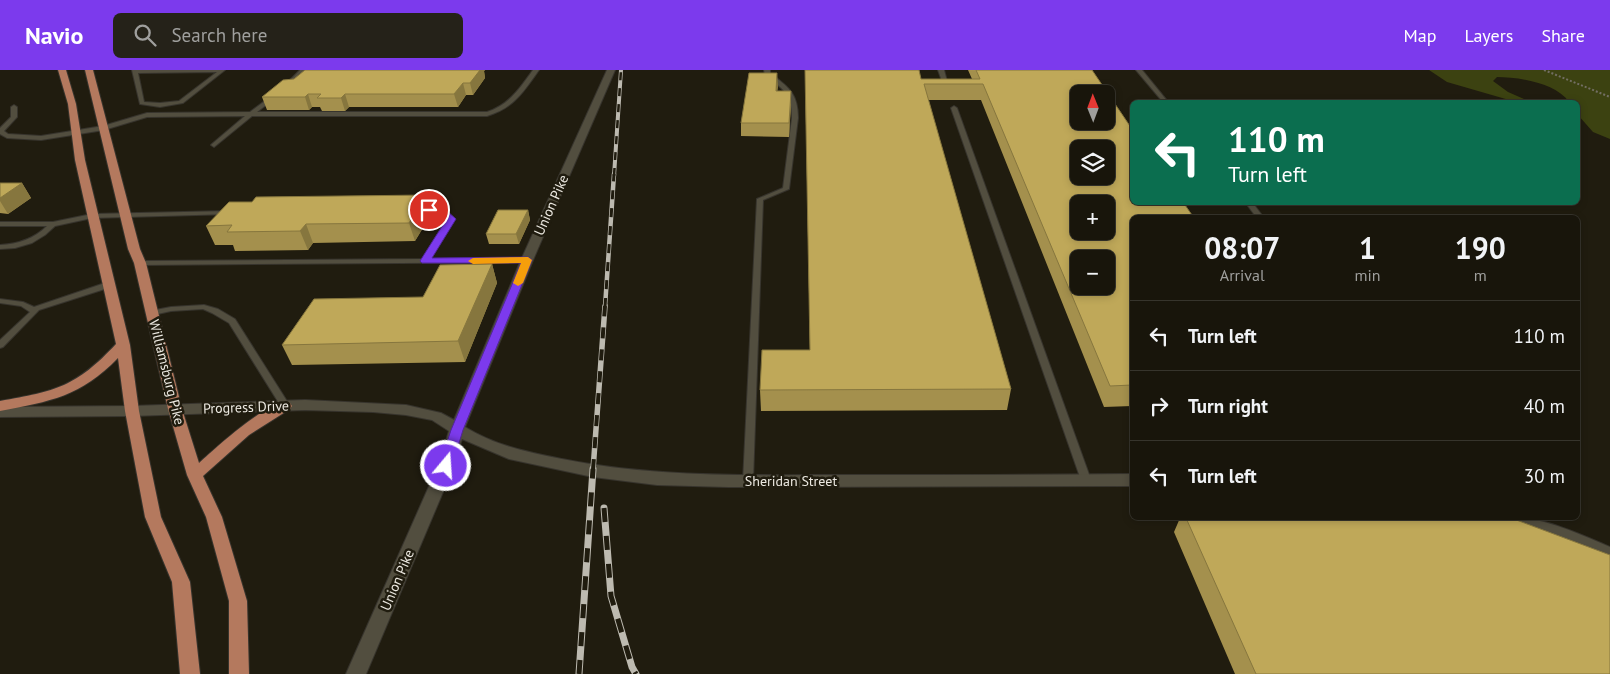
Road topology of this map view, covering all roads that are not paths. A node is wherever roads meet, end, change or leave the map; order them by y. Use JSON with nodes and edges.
{"nodes":[{"id":1,"x":62,"y":70,"type":"edge"},
{"id":2,"x":89,"y":70,"type":"edge"},
{"id":3,"x":222,"y":70,"type":"edge"},
{"id":4,"x":303,"y":70,"type":"edge"},
{"id":5,"x":536,"y":70,"type":"edge"},
{"id":6,"x":611,"y":70,"type":"edge"},
{"id":7,"x":767,"y":70,"type":"edge"},
{"id":8,"x":941,"y":70,"type":"edge"},
{"id":9,"x":1140,"y":70,"type":"edge"},
{"id":10,"x":135,"y":71,"type":"edge"},
{"id":11,"x":946,"y":84,"type":"edge"},
{"id":12,"x":284,"y":88,"type":"edge"},
{"id":13,"x":277,"y":94,"type":"edge"},
{"id":14,"x":1164,"y":100,"type":"edge"},
{"id":15,"x":160,"y":105,"type":"junction"},
{"id":16,"x":14,"y":107,"type":"dead end"},
{"id":17,"x":954,"y":108,"type":"dead end"},
{"id":18,"x":251,"y":114,"type":"junction"},
{"id":19,"x":147,"y":115,"type":"junction"},
{"id":20,"x":104,"y":128,"type":"junction"},
{"id":21,"x":76,"y":133,"type":"junction"},
{"id":22,"x":214,"y":145,"type":"dead end"},
{"id":23,"x":1250,"y":205,"type":"edge"},
{"id":24,"x":413,"y":211,"type":"edge"},
{"id":25,"x":232,"y":213,"type":"edge"},
{"id":26,"x":126,"y":215,"type":"junction"},
{"id":27,"x":1259,"y":215,"type":"edge"},
{"id":28,"x":92,"y":216,"type":"junction"},
{"id":29,"x":0,"y":224,"type":"edge"},
{"id":30,"x":53,"y":224,"type":"junction"},
{"id":31,"x":0,"y":247,"type":"edge"},
{"id":32,"x":528,"y":260,"type":"junction"},
{"id":33,"x":425,"y":261,"type":"junction"},
{"id":34,"x":140,"y":263,"type":"junction"},
{"id":35,"x":108,"y":285,"type":"junction"},
{"id":36,"x":0,"y":301,"type":"edge"},
{"id":37,"x":32,"y":310,"type":"junction"},
{"id":38,"x":153,"y":314,"type":"junction"},
{"id":39,"x":0,"y":345,"type":"edge"},
{"id":40,"x":123,"y":345,"type":"junction"},
{"id":41,"x":0,"y":406,"type":"edge"},
{"id":42,"x":285,"y":406,"type":"junction"},
{"id":43,"x":175,"y":409,"type":"junction"},
{"id":44,"x":132,"y":410,"type":"junction"},
{"id":45,"x":0,"y":412,"type":"edge"},
{"id":46,"x":457,"y":430,"type":"junction"},
{"id":47,"x":196,"y":475,"type":"junction"},
{"id":48,"x":1086,"y":480,"type":"junction"},
{"id":49,"x":1130,"y":480,"type":"edge"},
{"id":50,"x":748,"y":481,"type":"junction"},
{"id":51,"x":1513,"y":520,"type":"edge"},
{"id":52,"x":1610,"y":554,"type":"edge"},
{"id":53,"x":190,"y":674,"type":"edge"},
{"id":54,"x":239,"y":674,"type":"edge"},
{"id":55,"x":356,"y":674,"type":"edge"}],
"edges":[{"from":1,"to":21,"type":"main road"},
{"from":2,"to":20,"type":"main road","name":"Williamsburg Pike"},
{"from":3,"to":10,"type":"lane"},
{"from":3,"to":15,"type":"lane"},
{"from":4,"to":12,"type":"lane"},
{"from":5,"to":18,"type":"lane"},
{"from":6,"to":32,"type":"street","name":"Union Pike"},
{"from":7,"to":50,"type":"lane"},
{"from":8,"to":11,"type":"lane"},
{"from":9,"to":14,"type":"lane"},
{"from":10,"to":15,"type":"lane"},
{"from":13,"to":18,"type":"lane"},
{"from":15,"to":19,"type":"lane"},
{"from":16,"to":21,"type":"lane"},
{"from":17,"to":48,"type":"lane"},
{"from":18,"to":19,"type":"lane"},
{"from":18,"to":22,"type":"lane"},
{"from":19,"to":20,"type":"lane"},
{"from":20,"to":21,"type":"lane"},
{"from":20,"to":26,"type":"main road","name":"Williamsburg Pike"},
{"from":21,"to":28,"type":"main road"},
{"from":23,"to":27,"type":"lane"},
{"from":24,"to":33,"type":"lane"},
{"from":25,"to":26,"type":"lane"},
{"from":26,"to":28,"type":"lane"},
{"from":26,"to":34,"type":"main road","name":"Williamsburg Pike"},
{"from":28,"to":30,"type":"lane"},
{"from":28,"to":35,"type":"main road"},
{"from":29,"to":30,"type":"lane"},
{"from":30,"to":31,"type":"lane"},
{"from":32,"to":33,"type":"lane"},
{"from":32,"to":46,"type":"street","name":"Union Pike"},
{"from":33,"to":34,"type":"lane"},
{"from":34,"to":38,"type":"main road","name":"Williamsburg Pike"},
{"from":35,"to":37,"type":"lane"},
{"from":35,"to":40,"type":"main road"},
{"from":36,"to":37,"type":"lane"},
{"from":37,"to":39,"type":"lane"},
{"from":38,"to":42,"type":"lane"},
{"from":38,"to":43,"type":"main road","name":"Williamsburg Pike"},
{"from":40,"to":41,"type":"main road"},
{"from":40,"to":44,"type":"main road"},
{"from":42,"to":43,"type":"street","name":"Progress Drive"},
{"from":42,"to":46,"type":"street","name":"Progress Drive"},
{"from":42,"to":47,"type":"main road"},
{"from":43,"to":44,"type":"street","name":"Progress Drive"},
{"from":43,"to":47,"type":"main road","name":"Williamsburg Pike"},
{"from":44,"to":45,"type":"street","name":"Progress Drive"},
{"from":44,"to":53,"type":"main road"},
{"from":46,"to":50,"type":"street","name":"Sheridan Street"},
{"from":46,"to":55,"type":"street","name":"Union Pike"},
{"from":47,"to":54,"type":"main road","name":"Williamsburg Pike"},
{"from":48,"to":49,"type":"street","name":"Sheridan Street"},
{"from":48,"to":50,"type":"street","name":"Sheridan Street"},
{"from":51,"to":52,"type":"street"}]}
